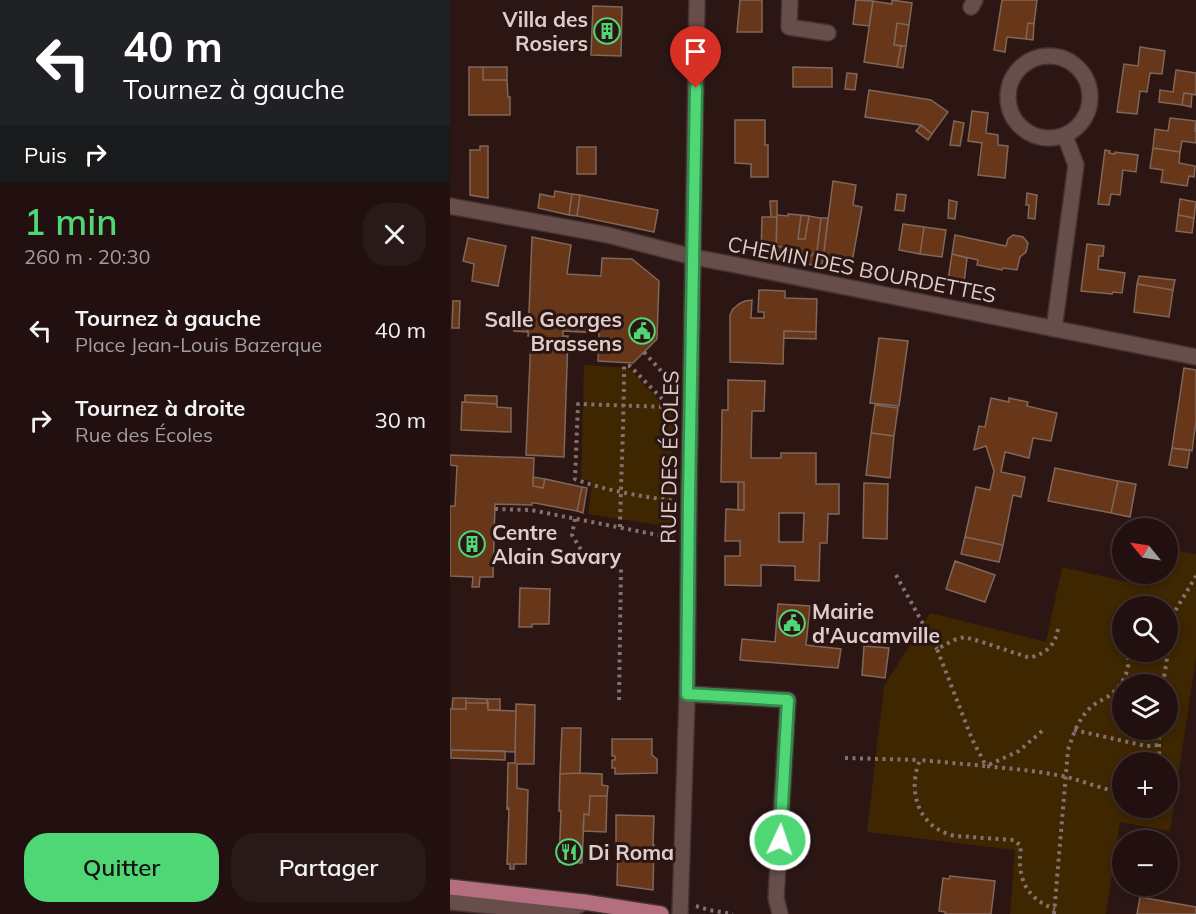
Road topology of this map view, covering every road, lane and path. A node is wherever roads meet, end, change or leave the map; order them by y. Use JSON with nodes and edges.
{"nodes":[{"id":1,"x":698,"y":0,"type":"edge"},
{"id":2,"x":790,"y":0,"type":"edge"},
{"id":3,"x":828,"y":33,"type":"dead end"},
{"id":4,"x":1065,"y":136,"type":"junction"},
{"id":5,"x":450,"y":206,"type":"edge"},
{"id":6,"x":693,"y":257,"type":"junction"},
{"id":7,"x":1054,"y":329,"type":"junction"},
{"id":8,"x":644,"y":352,"type":"dead end"},
{"id":9,"x":1196,"y":357,"type":"edge"},
{"id":10,"x":671,"y":391,"type":"dead end"},
{"id":11,"x":670,"y":399,"type":"dead end"},
{"id":12,"x":624,"y":405,"type":"junction"},
{"id":13,"x":670,"y":407,"type":"junction"},
{"id":14,"x":621,"y":492,"type":"junction"},
{"id":15,"x":677,"y":496,"type":"dead end"},
{"id":16,"x":495,"y":508,"type":"dead end"},
{"id":17,"x":575,"y":519,"type":"junction"},
{"id":18,"x":620,"y":527,"type":"junction"},
{"id":19,"x":688,"y":541,"type":"junction"},
{"id":20,"x":596,"y":564,"type":"dead end"},
{"id":21,"x":621,"y":568,"type":"dead end"},
{"id":22,"x":896,"y":575,"type":"dead end"},
{"id":23,"x":1196,"y":576,"type":"edge"},
{"id":24,"x":1058,"y":630,"type":"dead end"},
{"id":25,"x":937,"y":649,"type":"junction"},
{"id":26,"x":1129,"y":662,"type":"edge"},
{"id":27,"x":1165,"y":674,"type":"edge"},
{"id":28,"x":687,"y":694,"type":"junction"},
{"id":29,"x":619,"y":700,"type":"dead end"},
{"id":30,"x":1074,"y":730,"type":"junction"},
{"id":31,"x":1042,"y":731,"type":"dead end"},
{"id":32,"x":1158,"y":740,"type":"edge"},
{"id":33,"x":1158,"y":745,"type":"junction"},
{"id":34,"x":1158,"y":752,"type":"edge"},
{"id":35,"x":844,"y":758,"type":"dead end"},
{"id":36,"x":920,"y":760,"type":"junction"},
{"id":37,"x":986,"y":766,"type":"junction"},
{"id":38,"x":1067,"y":777,"type":"junction"},
{"id":39,"x":1112,"y":791,"type":"edge"},
{"id":40,"x":450,"y":887,"type":"edge"},
{"id":41,"x":450,"y":902,"type":"edge"},
{"id":42,"x":584,"y":902,"type":"junction"},
{"id":43,"x":680,"y":908,"type":"edge"},
{"id":44,"x":1054,"y":912,"type":"edge"},
{"id":45,"x":661,"y":914,"type":"edge"},
{"id":46,"x":733,"y":914,"type":"edge"},
{"id":47,"x":780,"y":914,"type":"edge"}],
"edges":[{"from":1,"to":6,"type":"street","name":"RUE DES ÉCOLES"},
{"from":2,"to":3,"type":"street"},
{"from":4,"to":4,"type":"street"},
{"from":4,"to":7,"type":"street"},
{"from":5,"to":6,"type":"street","name":"CHEMIN DES BOURDETTES"},
{"from":6,"to":7,"type":"street","name":"CHEMIN DES BOURDETTES"},
{"from":6,"to":19,"type":"street","name":"RUE DES ÉCOLES"},
{"from":7,"to":9,"type":"street","name":"CHEMIN DES BOURDETTES"},
{"from":8,"to":10,"type":"path"},
{"from":11,"to":13,"type":"path"},
{"from":12,"to":13,"type":"path"},
{"from":12,"to":13,"type":"path"},
{"from":12,"to":14,"type":"path"},
{"from":12,"to":14,"type":"path"},
{"from":14,"to":15,"type":"path"},
{"from":14,"to":18,"type":"path"},
{"from":16,"to":17,"type":"path"},
{"from":17,"to":18,"type":"path"},
{"from":17,"to":20,"type":"path"},
{"from":18,"to":19,"type":"path"},
{"from":19,"to":28,"type":"street","name":"RUE DES ÉCOLES"},
{"from":21,"to":29,"type":"path"},
{"from":22,"to":25,"type":"path"},
{"from":23,"to":27,"type":"path"},
{"from":24,"to":25,"type":"path"},
{"from":25,"to":37,"type":"path"},
{"from":26,"to":30,"type":"path"},
{"from":28,"to":43,"type":"street","name":"RUE DES ÉCOLES"},
{"from":28,"to":47,"type":"street"},
{"from":30,"to":33,"type":"path"},
{"from":30,"to":38,"type":"path"},
{"from":31,"to":37,"type":"path"},
{"from":32,"to":33,"type":"path"},
{"from":33,"to":34,"type":"path"},
{"from":35,"to":36,"type":"path"},
{"from":36,"to":37,"type":"path"},
{"from":36,"to":44,"type":"path"},
{"from":37,"to":38,"type":"path"},
{"from":38,"to":39,"type":"path"},
{"from":38,"to":44,"type":"path"},
{"from":40,"to":42,"type":"main road"},
{"from":41,"to":42,"type":"street"},
{"from":42,"to":45,"type":"main road"},
{"from":43,"to":46,"type":"path"}]}
